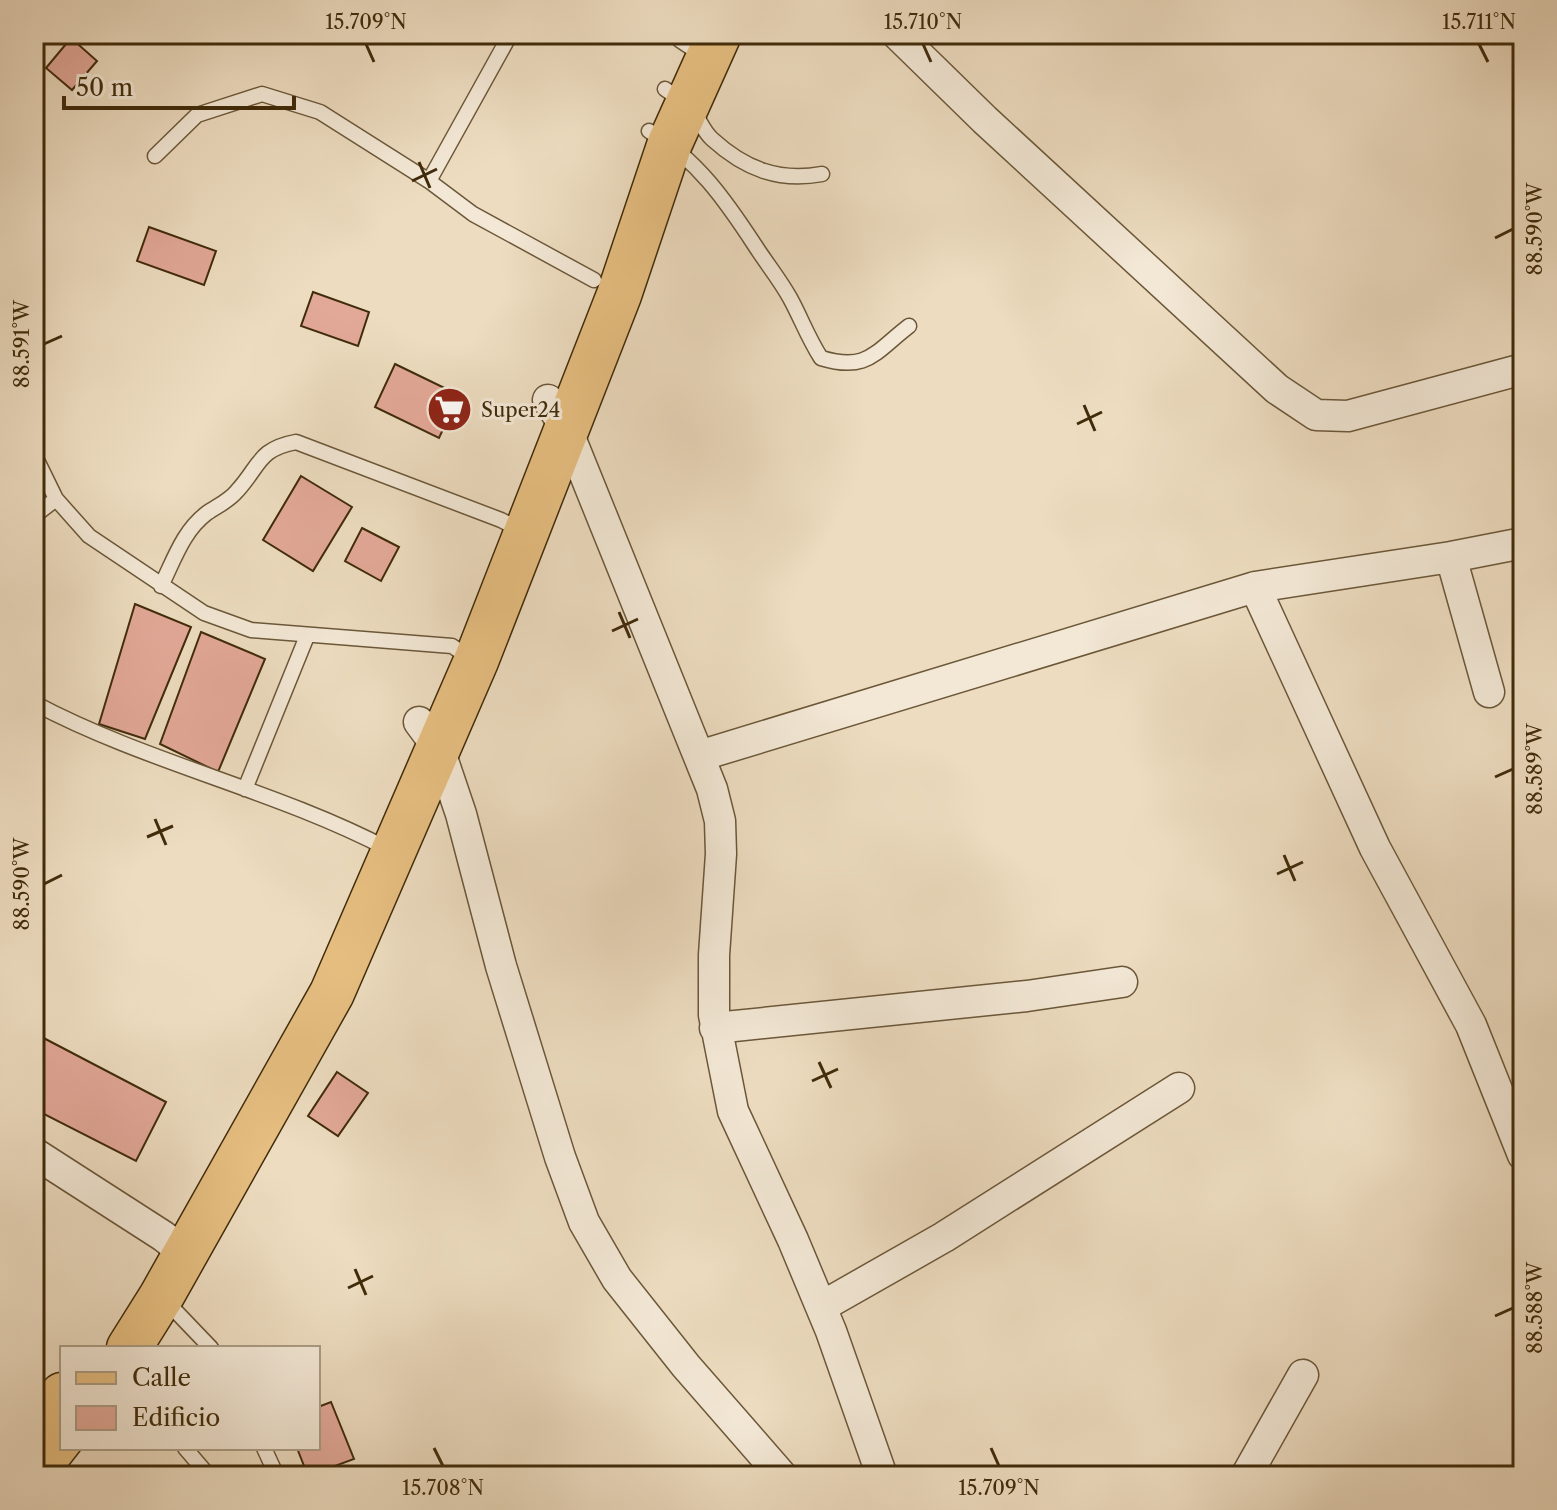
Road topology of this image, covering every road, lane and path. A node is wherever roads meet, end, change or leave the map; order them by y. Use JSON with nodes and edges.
{"nodes":[{"id":1,"x":897,"y":34,"type":"edge"},
{"id":2,"x":510,"y":35,"type":"edge"},
{"id":3,"x":698,"y":38,"type":"edge"},
{"id":4,"x":668,"y":117,"type":"junction"},
{"id":5,"x":155,"y":156,"type":"dead end"},
{"id":6,"x":822,"y":174,"type":"dead end"},
{"id":7,"x":429,"y":181,"type":"junction"},
{"id":8,"x":594,"y":280,"type":"junction"},
{"id":9,"x":909,"y":326,"type":"dead end"},
{"id":10,"x":1523,"y":369,"type":"edge"},
{"id":11,"x":558,"y":415,"type":"junction"},
{"id":12,"x":34,"y":454,"type":"edge"},
{"id":13,"x":56,"y":499,"type":"junction"},
{"id":14,"x":34,"y":516,"type":"edge"},
{"id":15,"x":514,"y":527,"type":"junction"},
{"id":16,"x":1523,"y":543,"type":"edge"},
{"id":17,"x":1451,"y":557,"type":"junction"},
{"id":18,"x":161,"y":586,"type":"junction"},
{"id":19,"x":1255,"y":587,"type":"junction"},
{"id":20,"x":307,"y":636,"type":"junction"},
{"id":21,"x":464,"y":654,"type":"junction"},
{"id":22,"x":1489,"y":692,"type":"dead end"},
{"id":23,"x":34,"y":703,"type":"edge"},
{"id":24,"x":429,"y":736,"type":"junction"},
{"id":25,"x":699,"y":756,"type":"junction"},
{"id":26,"x":245,"y":789,"type":"junction"},
{"id":27,"x":382,"y":846,"type":"junction"},
{"id":28,"x":1122,"y":982,"type":"dead end"},
{"id":29,"x":715,"y":1028,"type":"junction"},
{"id":30,"x":1179,"y":1088,"type":"dead end"},
{"id":31,"x":1516,"y":1113,"type":"edge"},
{"id":32,"x":34,"y":1153,"type":"edge"},
{"id":33,"x":1523,"y":1155,"type":"edge"},
{"id":34,"x":174,"y":1245,"type":"junction"},
{"id":35,"x":161,"y":1297,"type":"junction"},
{"id":36,"x":821,"y":1307,"type":"junction"},
{"id":37,"x":101,"y":1346,"type":"edge"},
{"id":38,"x":130,"y":1346,"type":"edge"},
{"id":39,"x":209,"y":1346,"type":"edge"},
{"id":40,"x":1303,"y":1375,"type":"dead end"},
{"id":41,"x":60,"y":1397,"type":"edge"},
{"id":42,"x":34,"y":1428,"type":"edge"},
{"id":43,"x":60,"y":1440,"type":"edge"},
{"id":44,"x":187,"y":1450,"type":"edge"},
{"id":45,"x":265,"y":1450,"type":"edge"},
{"id":46,"x":275,"y":1472,"type":"dead end"},
{"id":47,"x":34,"y":1473,"type":"edge"},
{"id":48,"x":209,"y":1476,"type":"edge"},
{"id":49,"x":782,"y":1476,"type":"edge"},
{"id":50,"x":882,"y":1476,"type":"edge"},
{"id":51,"x":1246,"y":1476,"type":"edge"}],
"edges":[{"from":1,"to":10,"type":"street"},
{"from":2,"to":7,"type":"lane"},
{"from":3,"to":4,"type":"main road"},
{"from":4,"to":6,"type":"lane"},
{"from":4,"to":8,"type":"main road"},
{"from":4,"to":9,"type":"lane"},
{"from":4,"to":11,"type":"main road"},
{"from":5,"to":7,"type":"lane"},
{"from":7,"to":8,"type":"lane"},
{"from":8,"to":11,"type":"main road"},
{"from":11,"to":15,"type":"main road"},
{"from":11,"to":25,"type":"street"},
{"from":12,"to":13,"type":"lane"},
{"from":13,"to":14,"type":"lane"},
{"from":13,"to":18,"type":"lane"},
{"from":15,"to":18,"type":"lane"},
{"from":15,"to":21,"type":"main road"},
{"from":16,"to":17,"type":"street"},
{"from":17,"to":19,"type":"street"},
{"from":17,"to":22,"type":"street"},
{"from":18,"to":20,"type":"lane"},
{"from":19,"to":25,"type":"street"},
{"from":19,"to":31,"type":"street"},
{"from":20,"to":21,"type":"lane"},
{"from":20,"to":26,"type":"lane"},
{"from":21,"to":24,"type":"main road"},
{"from":23,"to":26,"type":"lane"},
{"from":24,"to":27,"type":"main road"},
{"from":24,"to":49,"type":"street"},
{"from":25,"to":29,"type":"street"},
{"from":26,"to":27,"type":"lane"},
{"from":27,"to":34,"type":"main road"},
{"from":28,"to":29,"type":"street"},
{"from":29,"to":36,"type":"street"},
{"from":30,"to":36,"type":"street"},
{"from":31,"to":33,"type":"street"},
{"from":32,"to":34,"type":"street"},
{"from":34,"to":35,"type":"main road"},
{"from":34,"to":37,"type":"main road"},
{"from":35,"to":38,"type":"main road"},
{"from":35,"to":39,"type":"lane"},
{"from":36,"to":50,"type":"street"},
{"from":40,"to":51,"type":"street"},
{"from":41,"to":42,"type":"main road"},
{"from":43,"to":47,"type":"main road"},
{"from":44,"to":48,"type":"lane"},
{"from":45,"to":46,"type":"lane"}]}
